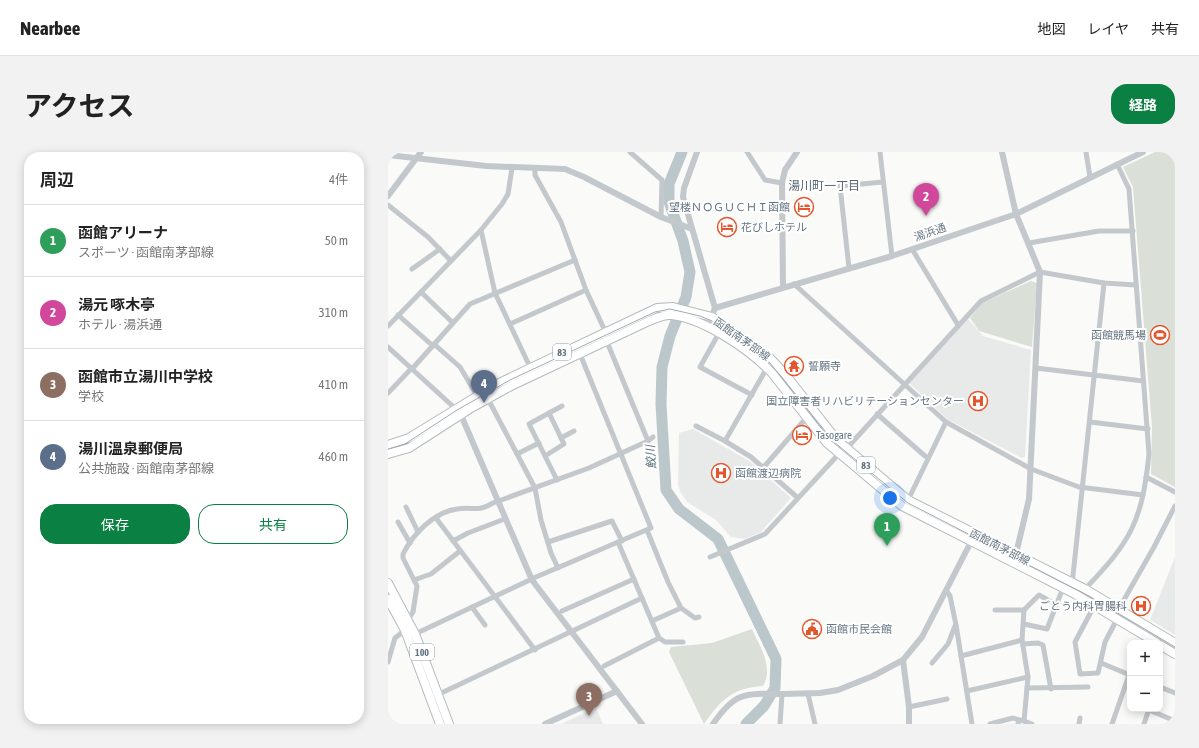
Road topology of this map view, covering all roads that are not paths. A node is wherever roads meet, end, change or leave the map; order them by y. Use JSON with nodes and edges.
{"nodes":[{"id":1,"x":421,"y":152,"type":"edge"},
{"id":2,"x":630,"y":152,"type":"edge"},
{"id":3,"x":697,"y":152,"type":"edge"},
{"id":4,"x":747,"y":152,"type":"edge"},
{"id":5,"x":797,"y":152,"type":"edge"},
{"id":6,"x":880,"y":152,"type":"edge"},
{"id":7,"x":1002,"y":152,"type":"edge"},
{"id":8,"x":1086,"y":152,"type":"edge"},
{"id":9,"x":1142,"y":152,"type":"edge"},
{"id":10,"x":389,"y":154,"type":"edge"},
{"id":11,"x":418,"y":158,"type":"junction"},
{"id":12,"x":1117,"y":164,"type":"junction"},
{"id":13,"x":512,"y":168,"type":"junction"},
{"id":14,"x":535,"y":168,"type":"junction"},
{"id":15,"x":1090,"y":177,"type":"junction"},
{"id":16,"x":883,"y":182,"type":"junction"},
{"id":17,"x":782,"y":183,"type":"junction"},
{"id":18,"x":388,"y":196,"type":"edge"},
{"id":19,"x":388,"y":205,"type":"edge"},
{"id":20,"x":1016,"y":214,"type":"junction"},
{"id":21,"x":661,"y":217,"type":"junction"},
{"id":22,"x":482,"y":230,"type":"junction"},
{"id":23,"x":692,"y":230,"type":"junction"},
{"id":24,"x":1133,"y":231,"type":"junction"},
{"id":25,"x":1029,"y":244,"type":"junction"},
{"id":26,"x":440,"y":249,"type":"junction"},
{"id":27,"x":912,"y":249,"type":"junction"},
{"id":28,"x":892,"y":256,"type":"junction"},
{"id":29,"x":574,"y":260,"type":"junction"},
{"id":30,"x":452,"y":261,"type":"junction"},
{"id":31,"x":849,"y":268,"type":"junction"},
{"id":32,"x":412,"y":269,"type":"dead end"},
{"id":33,"x":1040,"y":272,"type":"junction"},
{"id":34,"x":1104,"y":283,"type":"junction"},
{"id":35,"x":794,"y":284,"type":"junction"},
{"id":36,"x":1136,"y":285,"type":"junction"},
{"id":37,"x":783,"y":287,"type":"junction"},
{"id":38,"x":586,"y":290,"type":"junction"},
{"id":39,"x":420,"y":292,"type":"junction"},
{"id":40,"x":495,"y":293,"type":"junction"},
{"id":41,"x":715,"y":308,"type":"junction"},
{"id":42,"x":672,"y":311,"type":"junction"},
{"id":43,"x":687,"y":314,"type":"junction"},
{"id":44,"x":398,"y":315,"type":"junction"},
{"id":45,"x":712,"y":317,"type":"junction"},
{"id":46,"x":453,"y":323,"type":"junction"},
{"id":47,"x":510,"y":324,"type":"junction"},
{"id":48,"x":708,"y":325,"type":"junction"},
{"id":49,"x":958,"y":325,"type":"junction"},
{"id":50,"x":388,"y":326,"type":"edge"},
{"id":51,"x":606,"y":333,"type":"junction"},
{"id":52,"x":719,"y":333,"type":"junction"},
{"id":53,"x":607,"y":342,"type":"junction"},
{"id":54,"x":434,"y":345,"type":"junction"},
{"id":55,"x":388,"y":347,"type":"edge"},
{"id":56,"x":580,"y":354,"type":"junction"},
{"id":57,"x":772,"y":359,"type":"junction"},
{"id":58,"x":530,"y":367,"type":"junction"},
{"id":59,"x":768,"y":368,"type":"junction"},
{"id":60,"x":1036,"y":368,"type":"junction"},
{"id":61,"x":410,"y":370,"type":"junction"},
{"id":62,"x":1095,"y":375,"type":"junction"},
{"id":63,"x":1143,"y":381,"type":"junction"},
{"id":64,"x":904,"y":384,"type":"junction"},
{"id":65,"x":475,"y":392,"type":"dead end"},
{"id":66,"x":388,"y":393,"type":"edge"},
{"id":67,"x":752,"y":395,"type":"junction"},
{"id":68,"x":488,"y":399,"type":"junction"},
{"id":69,"x":562,"y":406,"type":"dead end"},
{"id":70,"x":455,"y":408,"type":"junction"},
{"id":71,"x":549,"y":413,"type":"junction"},
{"id":72,"x":876,"y":414,"type":"junction"},
{"id":73,"x":461,"y":415,"type":"junction"},
{"id":74,"x":807,"y":417,"type":"junction"},
{"id":75,"x":946,"y":422,"type":"junction"},
{"id":76,"x":1090,"y":422,"type":"junction"},
{"id":77,"x":696,"y":426,"type":"dead end"},
{"id":78,"x":1148,"y":429,"type":"junction"},
{"id":79,"x":574,"y":431,"type":"dead end"},
{"id":80,"x":653,"y":437,"type":"dead end"},
{"id":81,"x":561,"y":438,"type":"junction"},
{"id":82,"x":648,"y":441,"type":"junction"},
{"id":83,"x":725,"y":441,"type":"junction"},
{"id":84,"x":539,"y":443,"type":"junction"},
{"id":85,"x":388,"y":444,"type":"edge"},
{"id":86,"x":847,"y":448,"type":"junction"},
{"id":87,"x":388,"y":454,"type":"edge"},
{"id":88,"x":517,"y":454,"type":"junction"},
{"id":89,"x":621,"y":454,"type":"junction"},
{"id":90,"x":839,"y":454,"type":"junction"},
{"id":91,"x":545,"y":456,"type":"junction"},
{"id":92,"x":926,"y":456,"type":"dead end"},
{"id":93,"x":763,"y":468,"type":"junction"},
{"id":94,"x":1030,"y":469,"type":"junction"},
{"id":95,"x":1146,"y":476,"type":"junction"},
{"id":96,"x":557,"y":480,"type":"junction"},
{"id":97,"x":535,"y":488,"type":"junction"},
{"id":98,"x":1083,"y":488,"type":"junction"},
{"id":99,"x":1175,"y":492,"type":"edge"},
{"id":100,"x":1143,"y":495,"type":"junction"},
{"id":101,"x":798,"y":498,"type":"junction"},
{"id":102,"x":908,"y":500,"type":"junction"},
{"id":103,"x":498,"y":501,"type":"junction"},
{"id":104,"x":1175,"y":506,"type":"edge"},
{"id":105,"x":406,"y":507,"type":"dead end"},
{"id":106,"x":436,"y":518,"type":"junction"},
{"id":107,"x":502,"y":520,"type":"dead end"},
{"id":108,"x":398,"y":522,"type":"dead end"},
{"id":109,"x":647,"y":530,"type":"junction"},
{"id":110,"x":418,"y":532,"type":"junction"},
{"id":111,"x":975,"y":534,"type":"junction"},
{"id":112,"x":453,"y":541,"type":"junction"},
{"id":113,"x":620,"y":541,"type":"junction"},
{"id":114,"x":410,"y":542,"type":"junction"},
{"id":115,"x":548,"y":542,"type":"junction"},
{"id":116,"x":971,"y":542,"type":"junction"},
{"id":117,"x":460,"y":551,"type":"junction"},
{"id":118,"x":1016,"y":555,"type":"junction"},
{"id":119,"x":710,"y":557,"type":"dead end"},
{"id":120,"x":1012,"y":563,"type":"junction"},
{"id":121,"x":558,"y":568,"type":"junction"},
{"id":122,"x":634,"y":579,"type":"junction"},
{"id":123,"x":414,"y":580,"type":"junction"},
{"id":124,"x":532,"y":580,"type":"junction"},
{"id":125,"x":388,"y":583,"type":"edge"},
{"id":126,"x":1074,"y":584,"type":"junction"},
{"id":127,"x":1085,"y":589,"type":"junction"},
{"id":128,"x":946,"y":590,"type":"junction"},
{"id":129,"x":1065,"y":592,"type":"junction"},
{"id":130,"x":494,"y":596,"type":"junction"},
{"id":131,"x":642,"y":598,"type":"junction"},
{"id":132,"x":388,"y":599,"type":"edge"},
{"id":133,"x":1055,"y":604,"type":"junction"},
{"id":134,"x":1121,"y":605,"type":"dead end"},
{"id":135,"x":472,"y":607,"type":"junction"},
{"id":136,"x":681,"y":608,"type":"junction"},
{"id":137,"x":995,"y":610,"type":"dead end"},
{"id":138,"x":1024,"y":610,"type":"junction"},
{"id":139,"x":1092,"y":610,"type":"dead end"},
{"id":140,"x":562,"y":611,"type":"dead end"},
{"id":141,"x":699,"y":617,"type":"dead end"},
{"id":142,"x":408,"y":620,"type":"junction"},
{"id":143,"x":652,"y":621,"type":"junction"},
{"id":144,"x":1115,"y":623,"type":"dead end"},
{"id":145,"x":1024,"y":624,"type":"junction"},
{"id":146,"x":485,"y":625,"type":"dead end"},
{"id":147,"x":956,"y":625,"type":"junction"},
{"id":148,"x":404,"y":630,"type":"junction"},
{"id":149,"x":572,"y":632,"type":"junction"},
{"id":150,"x":415,"y":634,"type":"junction"},
{"id":151,"x":388,"y":636,"type":"edge"},
{"id":152,"x":395,"y":638,"type":"junction"},
{"id":153,"x":659,"y":638,"type":"junction"},
{"id":154,"x":1152,"y":640,"type":"edge"},
{"id":155,"x":683,"y":642,"type":"dead end"},
{"id":156,"x":1023,"y":642,"type":"junction"},
{"id":157,"x":1175,"y":643,"type":"edge"},
{"id":158,"x":1163,"y":647,"type":"edge"},
{"id":159,"x":535,"y":650,"type":"junction"},
{"id":160,"x":1175,"y":654,"type":"edge"},
{"id":161,"x":961,"y":656,"type":"junction"},
{"id":162,"x":903,"y":660,"type":"junction"},
{"id":163,"x":388,"y":662,"type":"edge"},
{"id":164,"x":932,"y":663,"type":"dead end"},
{"id":165,"x":1101,"y":663,"type":"junction"},
{"id":166,"x":604,"y":666,"type":"dead end"},
{"id":167,"x":1127,"y":674,"type":"edge"},
{"id":168,"x":1130,"y":676,"type":"edge"},
{"id":169,"x":1028,"y":677,"type":"junction"},
{"id":170,"x":1088,"y":687,"type":"dead end"},
{"id":171,"x":1027,"y":688,"type":"junction"},
{"id":172,"x":1163,"y":688,"type":"edge"},
{"id":173,"x":1051,"y":689,"type":"junction"},
{"id":174,"x":617,"y":691,"type":"junction"},
{"id":175,"x":967,"y":691,"type":"junction"},
{"id":176,"x":1175,"y":693,"type":"edge"},
{"id":177,"x":781,"y":694,"type":"junction"},
{"id":178,"x":808,"y":694,"type":"junction"},
{"id":179,"x":438,"y":695,"type":"junction"},
{"id":180,"x":430,"y":698,"type":"junction"},
{"id":181,"x":947,"y":699,"type":"dead end"},
{"id":182,"x":909,"y":707,"type":"junction"},
{"id":183,"x":1148,"y":712,"type":"edge"},
{"id":184,"x":1154,"y":712,"type":"edge"},
{"id":185,"x":1175,"y":721,"type":"edge"},
{"id":186,"x":1020,"y":722,"type":"edge"},
{"id":187,"x":440,"y":724,"type":"edge"},
{"id":188,"x":450,"y":724,"type":"edge"},
{"id":189,"x":545,"y":724,"type":"edge"},
{"id":190,"x":642,"y":724,"type":"edge"},
{"id":191,"x":713,"y":724,"type":"edge"},
{"id":192,"x":780,"y":724,"type":"edge"},
{"id":193,"x":815,"y":724,"type":"edge"},
{"id":194,"x":909,"y":724,"type":"edge"},
{"id":195,"x":972,"y":724,"type":"edge"},
{"id":196,"x":990,"y":724,"type":"edge"},
{"id":197,"x":1032,"y":724,"type":"edge"},
{"id":198,"x":1112,"y":724,"type":"edge"},
{"id":199,"x":1144,"y":724,"type":"edge"}],
"edges":[{"from":1,"to":11,"type":"street"},
{"from":2,"to":21,"type":"street"},
{"from":3,"to":23,"type":"street"},
{"from":4,"to":17,"type":"street"},
{"from":5,"to":17,"type":"street"},
{"from":6,"to":16,"type":"street"},
{"from":7,"to":20,"type":"street"},
{"from":8,"to":15,"type":"street"},
{"from":9,"to":12,"type":"street","name":"湯浜通"},
{"from":10,"to":11,"type":"street"},
{"from":11,"to":13,"type":"street"},
{"from":11,"to":18,"type":"street"},
{"from":12,"to":15,"type":"street","name":"湯浜通"},
{"from":12,"to":24,"type":"street"},
{"from":13,"to":14,"type":"street"},
{"from":13,"to":22,"type":"street"},
{"from":14,"to":21,"type":"street"},
{"from":14,"to":29,"type":"street"},
{"from":15,"to":20,"type":"street","name":"湯浜通"},
{"from":16,"to":28,"type":"street"},
{"from":16,"to":31,"type":"street"},
{"from":17,"to":37,"type":"street"},
{"from":19,"to":26,"type":"street"},
{"from":20,"to":25,"type":"street"},
{"from":20,"to":27,"type":"street","name":"湯浜通"},
{"from":21,"to":23,"type":"street"},
{"from":22,"to":30,"type":"street"},
{"from":22,"to":40,"type":"street"},
{"from":23,"to":41,"type":"street"},
{"from":24,"to":25,"type":"street"},
{"from":24,"to":36,"type":"street"},
{"from":25,"to":33,"type":"street"},
{"from":26,"to":30,"type":"street"},
{"from":26,"to":32,"type":"street"},
{"from":27,"to":28,"type":"street","name":"湯浜通"},
{"from":27,"to":49,"type":"street"},
{"from":28,"to":31,"type":"street","name":"湯浜通"},
{"from":29,"to":38,"type":"street"},
{"from":29,"to":40,"type":"street"},
{"from":30,"to":39,"type":"street"},
{"from":31,"to":35,"type":"street","name":"湯浜通"},
{"from":33,"to":34,"type":"street"},
{"from":33,"to":49,"type":"street"},
{"from":33,"to":60,"type":"street"},
{"from":34,"to":36,"type":"street"},
{"from":34,"to":62,"type":"street"},
{"from":35,"to":37,"type":"street","name":"湯浜通"},
{"from":35,"to":64,"type":"street"},
{"from":36,"to":63,"type":"street"},
{"from":37,"to":41,"type":"street","name":"湯浜通"},
{"from":38,"to":47,"type":"street"},
{"from":38,"to":51,"type":"street"},
{"from":39,"to":44,"type":"street"},
{"from":39,"to":46,"type":"street"},
{"from":40,"to":46,"type":"street"},
{"from":40,"to":47,"type":"street"},
{"from":41,"to":45,"type":"street"},
{"from":42,"to":43,"type":"main road","name":"函館南茅部線","number":"83"},
{"from":42,"to":51,"type":"main road","name":"函館南茅部線","number":"83"},
{"from":42,"to":53,"type":"main road","name":"函館南茅部線","number":"83"},
{"from":43,"to":45,"type":"main road","name":"函館南茅部線","number":"83"},
{"from":43,"to":48,"type":"main road","name":"函館南茅部線","number":"83"},
{"from":44,"to":50,"type":"street"},
{"from":44,"to":54,"type":"street"},
{"from":45,"to":48,"type":"street"},
{"from":45,"to":57,"type":"main road","name":"函館南茅部線","number":"83"},
{"from":46,"to":54,"type":"street"},
{"from":47,"to":58,"type":"street"},
{"from":48,"to":52,"type":"main road","name":"函館南茅部線","number":"83"},
{"from":49,"to":64,"type":"street"},
{"from":51,"to":58,"type":"main road","name":"函館南茅部線","number":"83"},
{"from":52,"to":59,"type":"main road","name":"函館南茅部線","number":"83"},
{"from":52,"to":67,"type":"street"},
{"from":53,"to":56,"type":"main road","name":"函館南茅部線","number":"83"},
{"from":53,"to":82,"type":"street"},
{"from":54,"to":61,"type":"street"},
{"from":54,"to":65,"type":"street"},
{"from":55,"to":61,"type":"street"},
{"from":56,"to":68,"type":"main road","name":"函館南茅部線","number":"83"},
{"from":56,"to":89,"type":"street"},
{"from":57,"to":59,"type":"street"},
{"from":57,"to":86,"type":"main road","name":"函館南茅部線","number":"83"},
{"from":58,"to":70,"type":"main road","name":"函館南茅部線","number":"83"},
{"from":59,"to":67,"type":"street"},
{"from":59,"to":74,"type":"main road","name":"函館南茅部線","number":"83"},
{"from":60,"to":62,"type":"street"},
{"from":60,"to":94,"type":"street"},
{"from":61,"to":66,"type":"street"},
{"from":61,"to":70,"type":"street"},
{"from":62,"to":63,"type":"street"},
{"from":62,"to":76,"type":"street"},
{"from":63,"to":78,"type":"street"},
{"from":64,"to":72,"type":"street"},
{"from":64,"to":75,"type":"street"},
{"from":67,"to":83,"type":"street"},
{"from":68,"to":73,"type":"main road","name":"函館南茅部線","number":"83"},
{"from":68,"to":88,"type":"street"},
{"from":69,"to":71,"type":"street"},
{"from":70,"to":73,"type":"street"},
{"from":70,"to":85,"type":"main road","number":"83"},
{"from":71,"to":81,"type":"street"},
{"from":71,"to":84,"type":"street"},
{"from":72,"to":86,"type":"street"},
{"from":72,"to":92,"type":"street"},
{"from":73,"to":87,"type":"main road","number":"83"},
{"from":73,"to":103,"type":"street"},
{"from":74,"to":90,"type":"main road","name":"函館南茅部線","number":"83"},
{"from":74,"to":93,"type":"street"},
{"from":75,"to":94,"type":"street"},
{"from":75,"to":102,"type":"street"},
{"from":76,"to":78,"type":"street"},
{"from":76,"to":98,"type":"street"},
{"from":77,"to":83,"type":"street"},
{"from":78,"to":95,"type":"street"},
{"from":79,"to":81,"type":"street"},
{"from":80,"to":82,"type":"street"},
{"from":81,"to":91,"type":"street"},
{"from":82,"to":89,"type":"street"},
{"from":83,"to":93,"type":"street"},
{"from":84,"to":88,"type":"street"},
{"from":84,"to":91,"type":"street"},
{"from":86,"to":90,"type":"street"},
{"from":86,"to":102,"type":"main road","name":"函館南茅部線","number":"83"},
{"from":88,"to":97,"type":"street"},
{"from":89,"to":96,"type":"street"},
{"from":89,"to":109,"type":"street"},
{"from":90,"to":101,"type":"street"},
{"from":90,"to":116,"type":"main road","name":"函館南茅部線","number":"83"},
{"from":91,"to":96,"type":"street"},
{"from":93,"to":101,"type":"street"},
{"from":94,"to":98,"type":"street"},
{"from":94,"to":118,"type":"street"},
{"from":95,"to":99,"type":"street"},
{"from":95,"to":100,"type":"street"},
{"from":96,"to":97,"type":"street"},
{"from":97,"to":103,"type":"street"},
{"from":97,"to":115,"type":"street"},
{"from":98,"to":100,"type":"street"},
{"from":98,"to":126,"type":"street"},
{"from":100,"to":127,"type":"street"},
{"from":101,"to":119,"type":"street"},
{"from":102,"to":111,"type":"main road","name":"函館南茅部線","number":"83"},
{"from":103,"to":106,"type":"street"},
{"from":103,"to":124,"type":"street"},
{"from":104,"to":134,"type":"street"},
{"from":105,"to":110,"type":"street"},
{"from":106,"to":110,"type":"street"},
{"from":106,"to":112,"type":"street"},
{"from":107,"to":112,"type":"street"},
{"from":108,"to":114,"type":"street"},
{"from":109,"to":113,"type":"street"},
{"from":109,"to":136,"type":"street"},
{"from":110,"to":114,"type":"street"},
{"from":111,"to":116,"type":"street"},
{"from":111,"to":118,"type":"main road","name":"函館南茅部線","number":"83"},
{"from":112,"to":117,"type":"street"},
{"from":113,"to":115,"type":"street"},
{"from":113,"to":121,"type":"street"},
{"from":113,"to":122,"type":"street"},
{"from":114,"to":123,"type":"street"},
{"from":115,"to":121,"type":"street"},
{"from":116,"to":120,"type":"main road","name":"函館南茅部線","number":"83"},
{"from":116,"to":128,"type":"street"},
{"from":117,"to":123,"type":"street"},
{"from":117,"to":130,"type":"street"},
{"from":118,"to":120,"type":"street"},
{"from":118,"to":126,"type":"main road","name":"函館南茅部線","number":"83"},
{"from":120,"to":129,"type":"main road","name":"函館南茅部線","number":"83"},
{"from":121,"to":124,"type":"street"},
{"from":122,"to":131,"type":"street"},
{"from":122,"to":140,"type":"street"},
{"from":123,"to":142,"type":"street"},
{"from":124,"to":130,"type":"street"},
{"from":124,"to":149,"type":"street"},
{"from":125,"to":142,"type":"main road","number":"100"},
{"from":126,"to":127,"type":"main road","name":"函館南茅部線","number":"83"},
{"from":126,"to":129,"type":"street"},
{"from":127,"to":157,"type":"main road","name":"函館南茅部線","number":"83"},
{"from":128,"to":147,"type":"street"},
{"from":128,"to":162,"type":"street"},
{"from":129,"to":133,"type":"street"},
{"from":129,"to":154,"type":"main road","name":"函館南茅部線","number":"83"},
{"from":130,"to":135,"type":"street"},
{"from":130,"to":159,"type":"street"},
{"from":131,"to":143,"type":"street"},
{"from":131,"to":149,"type":"street"},
{"from":132,"to":148,"type":"main road","number":"100"},
{"from":133,"to":138,"type":"street"},
{"from":133,"to":145,"type":"street"},
{"from":135,"to":146,"type":"street"},
{"from":135,"to":150,"type":"street"},
{"from":136,"to":141,"type":"street"},
{"from":136,"to":143,"type":"street"},
{"from":137,"to":138,"type":"street"},
{"from":138,"to":145,"type":"street"},
{"from":139,"to":165,"type":"street"},
{"from":142,"to":150,"type":"main road","number":"100"},
{"from":143,"to":153,"type":"street"},
{"from":144,"to":165,"type":"street"},
{"from":145,"to":156,"type":"street"},
{"from":147,"to":161,"type":"street"},
{"from":147,"to":164,"type":"street"},
{"from":148,"to":152,"type":"street"},
{"from":148,"to":180,"type":"main road","number":"100"},
{"from":149,"to":159,"type":"street"},
{"from":149,"to":174,"type":"street"},
{"from":150,"to":179,"type":"main road","number":"100"},
{"from":151,"to":152,"type":"street"},
{"from":152,"to":163,"type":"street"},
{"from":153,"to":155,"type":"street"},
{"from":153,"to":166,"type":"street"},
{"from":156,"to":161,"type":"street"},
{"from":156,"to":169,"type":"street"},
{"from":156,"to":173,"type":"street"},
{"from":158,"to":160,"type":"main road"},
{"from":159,"to":179,"type":"street"},
{"from":161,"to":175,"type":"street"},
{"from":162,"to":178,"type":"street"},
{"from":162,"to":182,"type":"street"},
{"from":165,"to":167,"type":"street"},
{"from":168,"to":198,"type":"street"},
{"from":169,"to":171,"type":"street"},
{"from":169,"to":175,"type":"street"},
{"from":170,"to":173,"type":"street"},
{"from":171,"to":173,"type":"street"},
{"from":171,"to":186,"type":"street"},
{"from":172,"to":176,"type":"street"},
{"from":174,"to":189,"type":"street"},
{"from":174,"to":190,"type":"street"},
{"from":175,"to":195,"type":"street"},
{"from":177,"to":178,"type":"street"},
{"from":177,"to":191,"type":"street"},
{"from":177,"to":192,"type":"street"},
{"from":178,"to":193,"type":"street"},
{"from":179,"to":180,"type":"street"},
{"from":179,"to":188,"type":"main road","number":"100"},
{"from":180,"to":187,"type":"main road","number":"100"},
{"from":181,"to":182,"type":"street"},
{"from":182,"to":194,"type":"street"},
{"from":183,"to":199,"type":"street"},
{"from":184,"to":185,"type":"street"},
{"from":186,"to":196,"type":"street"},
{"from":186,"to":197,"type":"street"}]}
